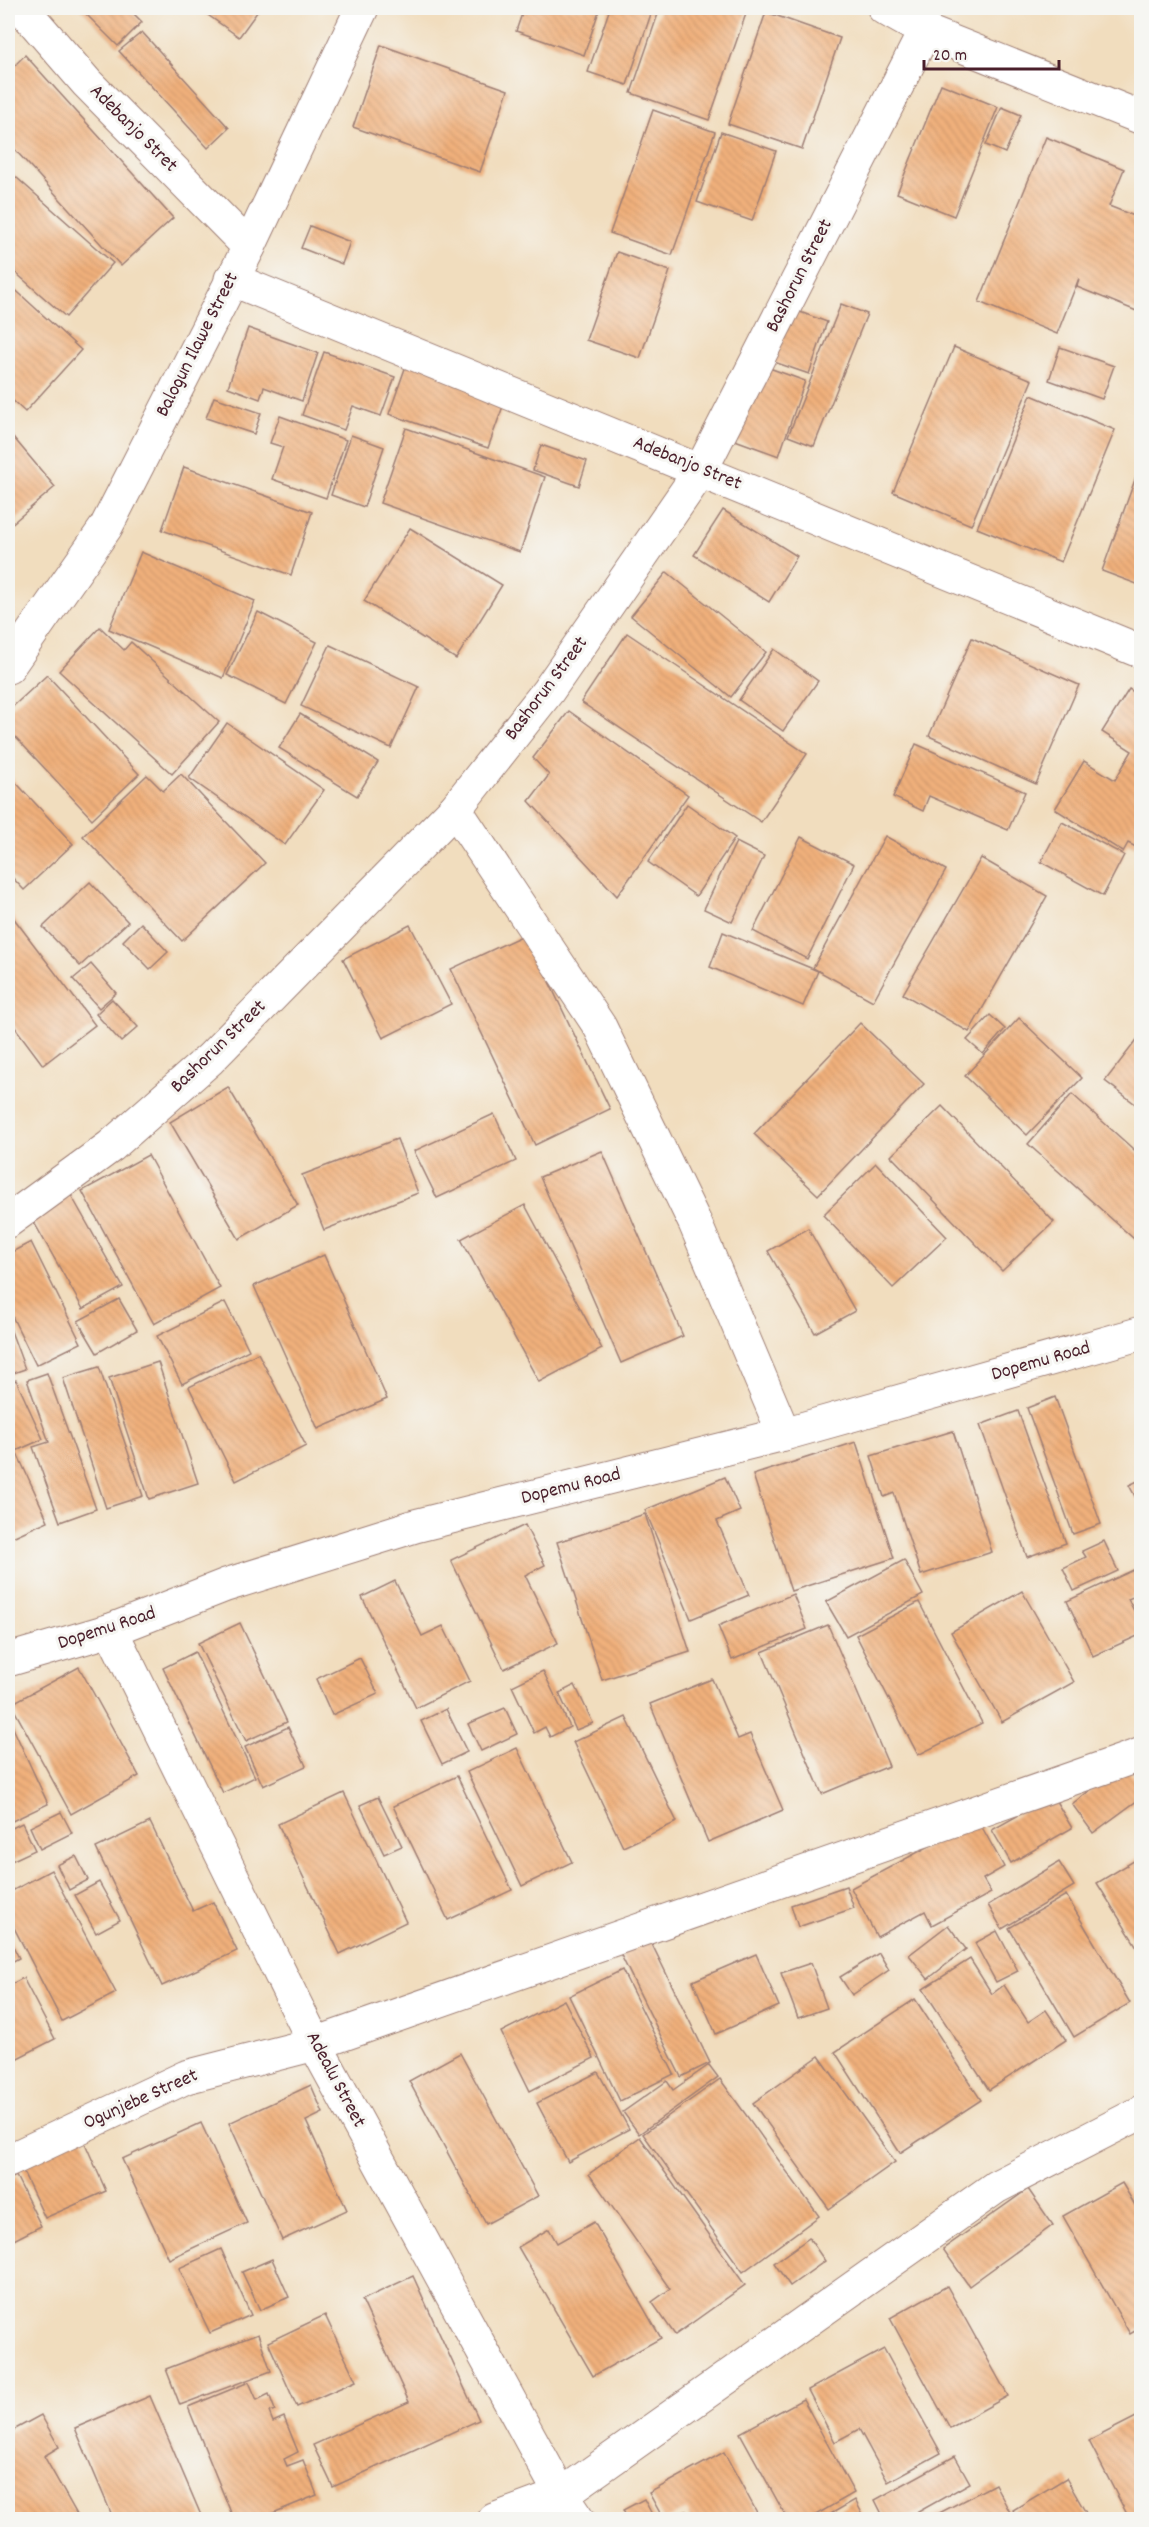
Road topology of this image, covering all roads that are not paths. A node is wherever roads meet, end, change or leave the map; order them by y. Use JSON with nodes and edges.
{"nodes":[{"id":1,"x":22,"y":8,"type":"edge"},
{"id":2,"x":362,"y":8,"type":"edge"},
{"id":3,"x":884,"y":8,"type":"edge"},
{"id":4,"x":925,"y":30,"type":"junction"},
{"id":5,"x":1142,"y":118,"type":"edge"},
{"id":6,"x":249,"y":247,"type":"junction"},
{"id":7,"x":231,"y":279,"type":"junction"},
{"id":8,"x":701,"y":470,"type":"junction"},
{"id":9,"x":1142,"y":652,"type":"edge"},
{"id":10,"x":8,"y":667,"type":"edge"},
{"id":11,"x":454,"y":809,"type":"junction"},
{"id":12,"x":8,"y":1221,"type":"edge"},
{"id":13,"x":1142,"y":1333,"type":"edge"},
{"id":14,"x":784,"y":1434,"type":"junction"},
{"id":15,"x":111,"y":1630,"type":"junction"},
{"id":16,"x":8,"y":1660,"type":"edge"},
{"id":17,"x":1142,"y":1754,"type":"edge"},
{"id":18,"x":315,"y":2044,"type":"junction"},
{"id":19,"x":1142,"y":2112,"type":"edge"},
{"id":20,"x":8,"y":2161,"type":"edge"},
{"id":21,"x":570,"y":2507,"type":"edge"},
{"id":22,"x":494,"y":2520,"type":"edge"}],
"edges":[{"from":1,"to":6,"type":"street","name":"Adebanjo Stret"},
{"from":2,"to":6,"type":"street","name":"Balogun Ilawe Street"},
{"from":3,"to":4,"type":"street"},
{"from":4,"to":5,"type":"street"},
{"from":4,"to":8,"type":"street","name":"Bashorun Street"},
{"from":6,"to":7,"type":"street","name":"Balogun Ilawe Street"},
{"from":7,"to":8,"type":"street","name":"Adebanjo Stret"},
{"from":7,"to":10,"type":"street","name":"Balogun Ilawe Street"},
{"from":8,"to":9,"type":"street","name":"Adebanjo Stret"},
{"from":8,"to":11,"type":"street","name":"Bashorun Street"},
{"from":11,"to":12,"type":"street","name":"Bashorun Street"},
{"from":11,"to":14,"type":"street"},
{"from":13,"to":14,"type":"street","name":"Dopemu Road"},
{"from":14,"to":15,"type":"street","name":"Dopemu Road"},
{"from":15,"to":16,"type":"street","name":"Dopemu Road"},
{"from":15,"to":18,"type":"street","name":"Adealu Street"},
{"from":17,"to":18,"type":"street","name":"Ogunjebe Street"},
{"from":18,"to":20,"type":"street","name":"Ogunjebe Street"},
{"from":18,"to":21,"type":"street","name":"Adealu Street"},
{"from":19,"to":21,"type":"street"},
{"from":21,"to":22,"type":"street"}]}
